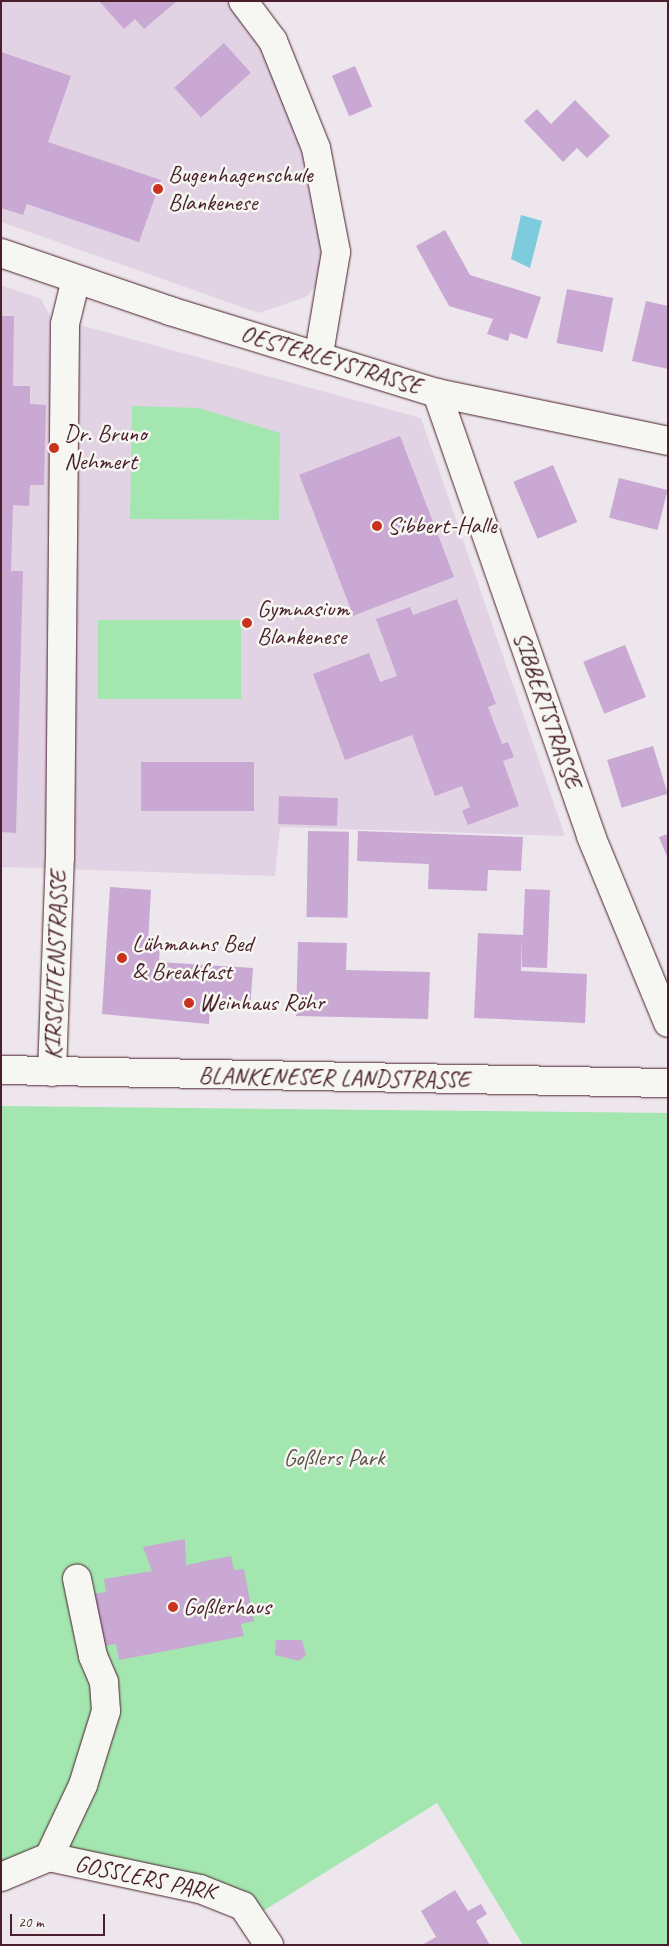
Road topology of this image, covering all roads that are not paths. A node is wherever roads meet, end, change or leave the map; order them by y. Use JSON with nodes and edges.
{"nodes":[{"id":1,"x":243,"y":1,"type":"edge"},
{"id":2,"x":1,"y":253,"type":"edge"},
{"id":3,"x":76,"y":279,"type":"junction"},
{"id":4,"x":319,"y":354,"type":"junction"},
{"id":5,"x":437,"y":393,"type":"junction"},
{"id":6,"x":668,"y":441,"type":"edge"},
{"id":7,"x":668,"y":1024,"type":"edge"},
{"id":8,"x":1,"y":1070,"type":"edge"},
{"id":9,"x":52,"y":1072,"type":"junction"},
{"id":10,"x":668,"y":1083,"type":"edge"},
{"id":11,"x":77,"y":1579,"type":"dead end"},
{"id":12,"x":49,"y":1857,"type":"junction"},
{"id":13,"x":1,"y":1877,"type":"edge"},
{"id":14,"x":269,"y":1945,"type":"edge"}],
"edges":[{"from":1,"to":4,"type":"street"},
{"from":2,"to":3,"type":"street","name":"OESTERLEYSTRASSE"},
{"from":3,"to":4,"type":"street","name":"OESTERLEYSTRASSE"},
{"from":3,"to":9,"type":"street","name":"KIRSCHTENSTRASSE"},
{"from":4,"to":5,"type":"street","name":"OESTERLEYSTRASSE"},
{"from":5,"to":6,"type":"street","name":"OESTERLEYSTRASSE"},
{"from":5,"to":7,"type":"street","name":"SIBBERTSTRASSE"},
{"from":8,"to":9,"type":"street","name":"BLANKENESER LANDSTRASSE"},
{"from":9,"to":10,"type":"street","name":"BLANKENESER LANDSTRASSE"},
{"from":11,"to":12,"type":"street"},
{"from":12,"to":13,"type":"street","name":"GOSSLERS PARK"},
{"from":12,"to":14,"type":"street","name":"GOSSLERS PARK"}]}
